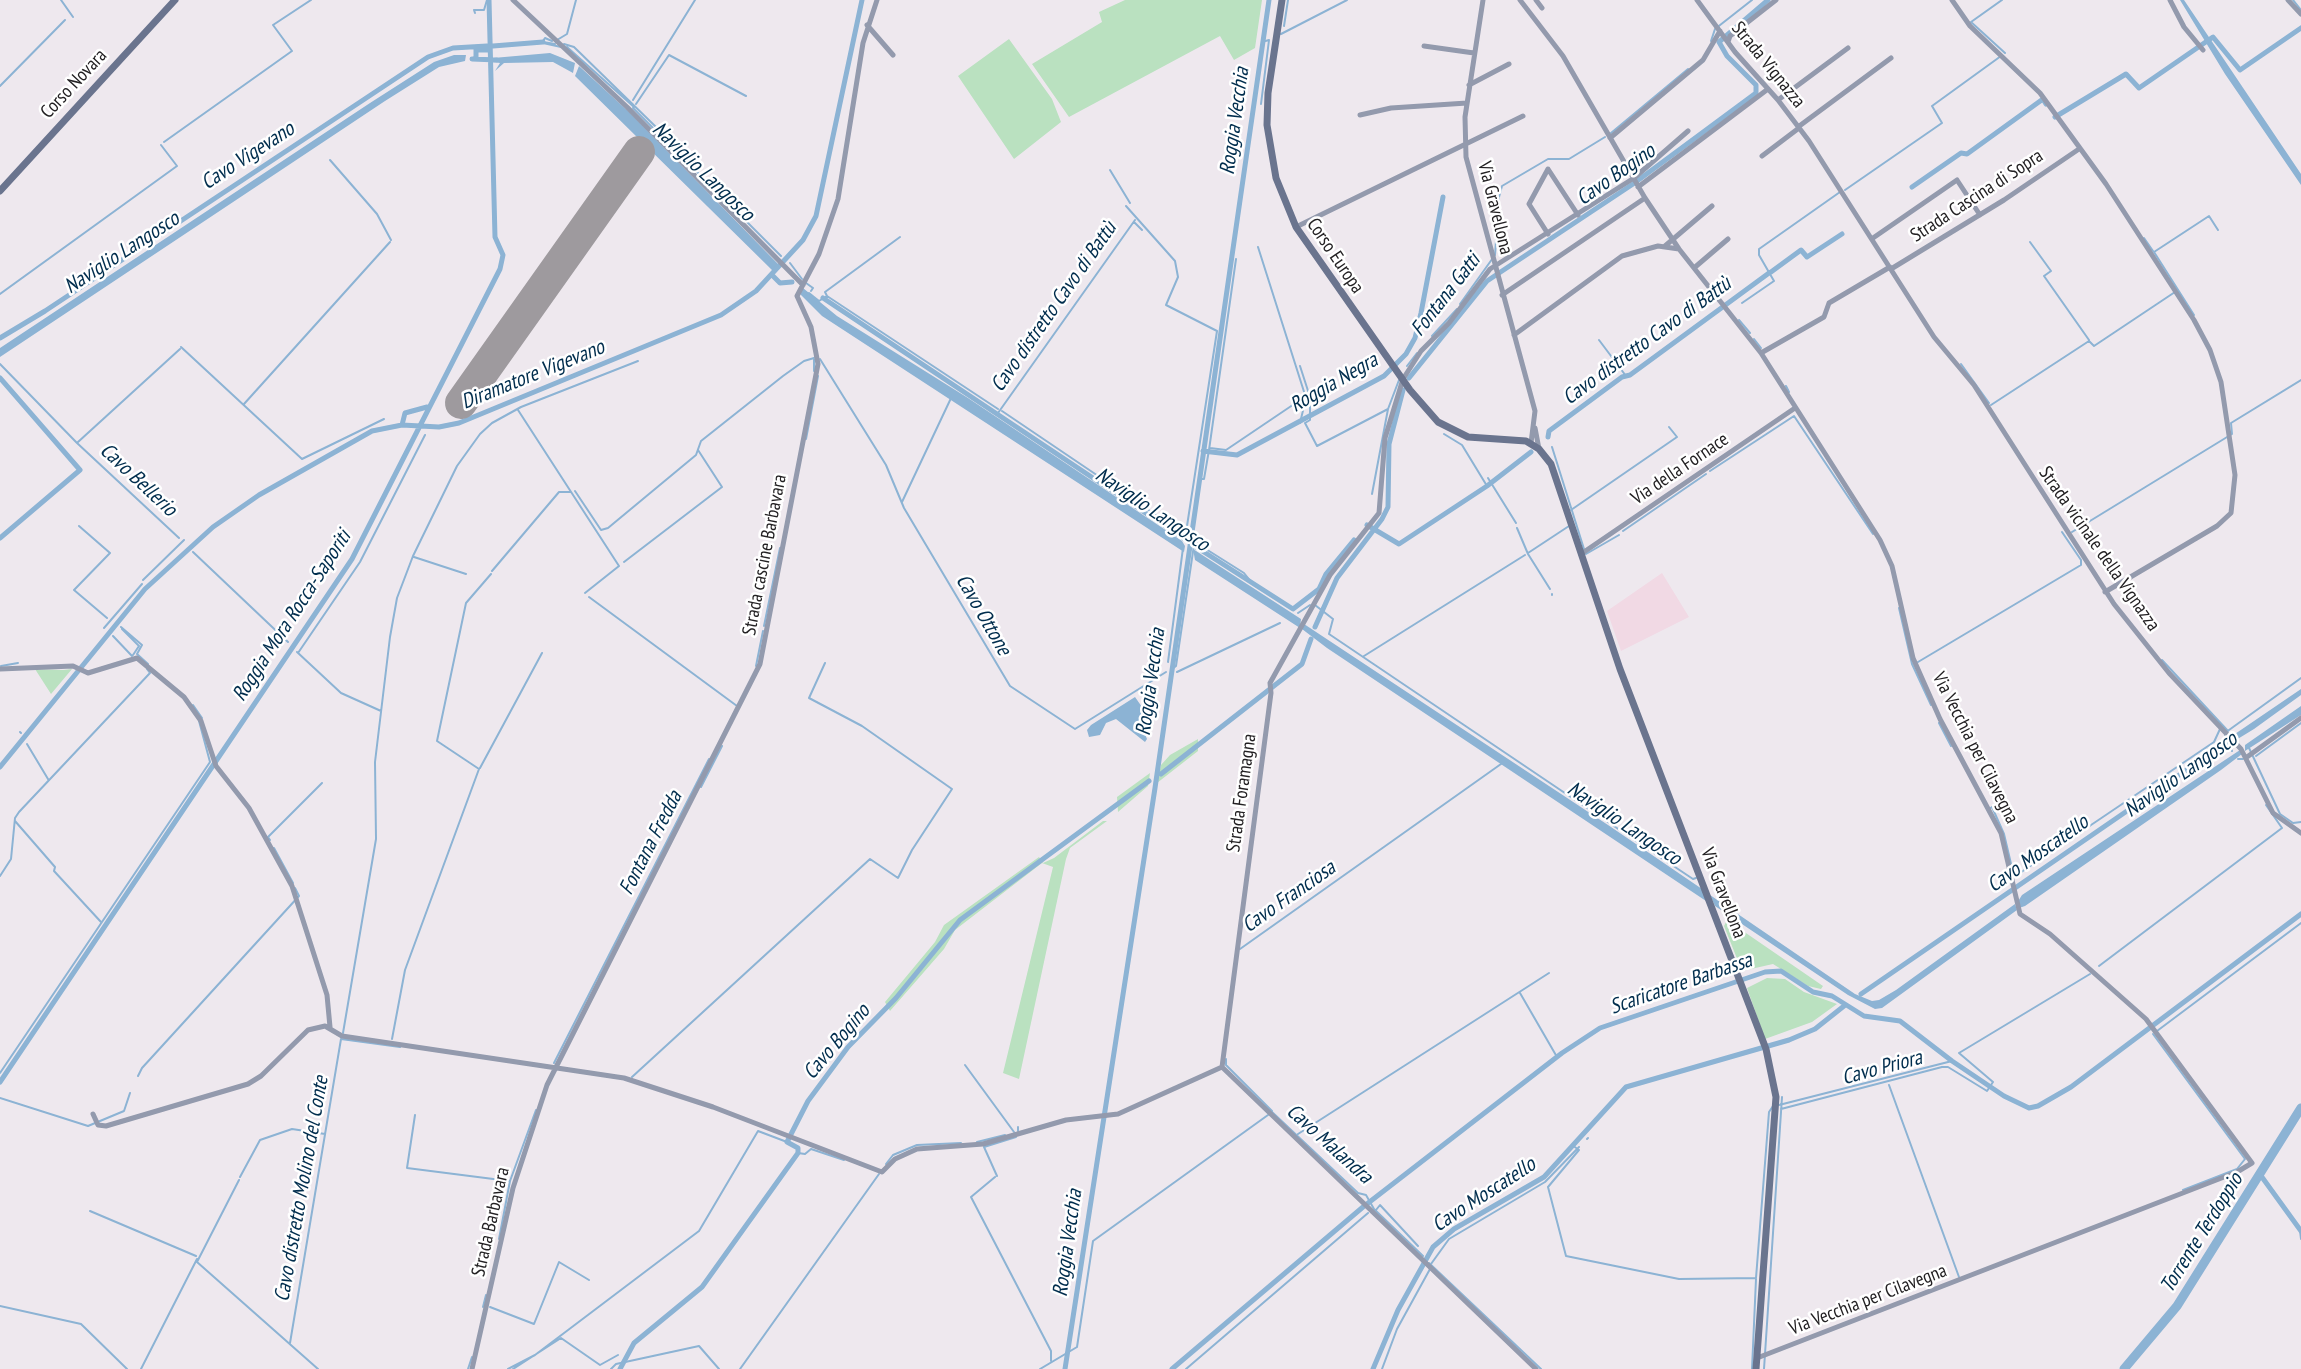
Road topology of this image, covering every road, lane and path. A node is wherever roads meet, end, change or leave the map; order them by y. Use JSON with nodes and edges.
{"nodes":[{"id":1,"x":175,"y":0,"type":"edge"},
{"id":2,"x":513,"y":0,"type":"edge"},
{"id":3,"x":877,"y":0,"type":"edge"},
{"id":4,"x":1282,"y":0,"type":"edge"},
{"id":5,"x":1483,"y":0,"type":"edge"},
{"id":6,"x":1520,"y":0,"type":"edge"},
{"id":7,"x":1536,"y":0,"type":"edge"},
{"id":8,"x":1697,"y":0,"type":"edge"},
{"id":9,"x":1776,"y":0,"type":"edge"},
{"id":10,"x":1952,"y":0,"type":"edge"},
{"id":11,"x":2170,"y":0,"type":"edge"},
{"id":12,"x":2288,"y":0,"type":"edge"},
{"id":13,"x":1542,"y":8,"type":"dead end"},
{"id":14,"x":2301,"y":14,"type":"edge"},
{"id":15,"x":867,"y":25,"type":"junction"},
{"id":16,"x":1721,"y":34,"type":"junction"},
{"id":17,"x":1424,"y":46,"type":"dead end"},
{"id":18,"x":2201,"y":46,"type":"dead end"},
{"id":19,"x":1848,"y":48,"type":"dead end"},
{"id":20,"x":1474,"y":53,"type":"junction"},
{"id":21,"x":893,"y":55,"type":"dead end"},
{"id":22,"x":1891,"y":58,"type":"dead end"},
{"id":23,"x":1509,"y":64,"type":"dead end"},
{"id":24,"x":1469,"y":85,"type":"junction"},
{"id":25,"x":1768,"y":89,"type":"junction"},
{"id":26,"x":1778,"y":100,"type":"junction"},
{"id":27,"x":1467,"y":103,"type":"junction"},
{"id":28,"x":1360,"y":115,"type":"dead end"},
{"id":29,"x":1523,"y":116,"type":"dead end"},
{"id":30,"x":1798,"y":128,"type":"junction"},
{"id":31,"x":1688,"y":131,"type":"dead end"},
{"id":32,"x":1610,"y":138,"type":"junction"},
{"id":33,"x":1465,"y":145,"type":"junction"},
{"id":34,"x":2079,"y":149,"type":"junction"},
{"id":35,"x":1762,"y":156,"type":"dead end"},
{"id":36,"x":1634,"y":178,"type":"junction"},
{"id":37,"x":1638,"y":187,"type":"junction"},
{"id":38,"x":0,"y":191,"type":"edge"},
{"id":39,"x":1645,"y":198,"type":"junction"},
{"id":40,"x":1712,"y":206,"type":"dead end"},
{"id":41,"x":1578,"y":215,"type":"junction"},
{"id":42,"x":1980,"y":215,"type":"junction"},
{"id":43,"x":1296,"y":227,"type":"junction"},
{"id":44,"x":1667,"y":230,"type":"junction"},
{"id":45,"x":1548,"y":234,"type":"junction"},
{"id":46,"x":1672,"y":238,"type":"junction"},
{"id":47,"x":1873,"y":238,"type":"junction"},
{"id":48,"x":1728,"y":240,"type":"dead end"},
{"id":49,"x":1661,"y":246,"type":"junction"},
{"id":50,"x":1679,"y":249,"type":"junction"},
{"id":51,"x":1494,"y":266,"type":"junction"},
{"id":52,"x":1694,"y":268,"type":"junction"},
{"id":53,"x":1890,"y":268,"type":"junction"},
{"id":54,"x":803,"y":285,"type":"junction"},
{"id":55,"x":1502,"y":295,"type":"junction"},
{"id":56,"x":1514,"y":335,"type":"junction"},
{"id":57,"x":1761,"y":353,"type":"junction"},
{"id":58,"x":1403,"y":379,"type":"junction"},
{"id":59,"x":1794,"y":408,"type":"junction"},
{"id":60,"x":1535,"y":419,"type":"junction"},
{"id":61,"x":1535,"y":426,"type":"junction"},
{"id":62,"x":1520,"y":441,"type":"junction"},
{"id":63,"x":1531,"y":443,"type":"junction"},
{"id":64,"x":1539,"y":449,"type":"junction"},
{"id":65,"x":1581,"y":554,"type":"junction"},
{"id":66,"x":2105,"y":592,"type":"junction"},
{"id":67,"x":0,"y":669,"type":"edge"},
{"id":68,"x":2301,"y":718,"type":"edge"},
{"id":69,"x":2247,"y":753,"type":"junction"},
{"id":70,"x":2301,"y":832,"type":"edge"},
{"id":71,"x":330,"y":1027,"type":"junction"},
{"id":72,"x":555,"y":1067,"type":"junction"},
{"id":73,"x":1222,"y":1068,"type":"junction"},
{"id":74,"x":547,"y":1085,"type":"joint"},
{"id":75,"x":93,"y":1114,"type":"dead end"},
{"id":76,"x":1762,"y":1357,"type":"junction"},
{"id":77,"x":472,"y":1369,"type":"edge"},
{"id":78,"x":1536,"y":1369,"type":"edge"},
{"id":79,"x":1756,"y":1369,"type":"edge"}],
"edges":[{"from":1,"to":38,"type":"main road","name":"Corso Novara"},
{"from":2,"to":54,"type":"street"},
{"from":3,"to":15,"type":"street"},
{"from":4,"to":43,"type":"main road","name":"Corso Europa"},
{"from":5,"to":20,"type":"street","name":"Via Gravellona"},
{"from":6,"to":32,"type":"street","name":"Via Vecchia per Cilavegna"},
{"from":7,"to":13,"type":"street"},
{"from":8,"to":16,"type":"street","name":"Strada Vignazza"},
{"from":9,"to":16,"type":"street"},
{"from":10,"to":34,"type":"street"},
{"from":11,"to":18,"type":"street"},
{"from":12,"to":14,"type":"street"},
{"from":15,"to":21,"type":"street"},
{"from":15,"to":54,"type":"street"},
{"from":16,"to":25,"type":"street","name":"Strada Vignazza"},
{"from":16,"to":32,"type":"street"},
{"from":17,"to":20,"type":"street"},
{"from":19,"to":26,"type":"street"},
{"from":20,"to":24,"type":"street","name":"Via Gravellona"},
{"from":22,"to":30,"type":"street"},
{"from":23,"to":24,"type":"street"},
{"from":24,"to":27,"type":"street","name":"Via Gravellona"},
{"from":25,"to":26,"type":"street","name":"Strada Vignazza"},
{"from":25,"to":37,"type":"street"},
{"from":26,"to":30,"type":"street","name":"Strada Vignazza"},
{"from":27,"to":28,"type":"street"},
{"from":27,"to":33,"type":"street","name":"Via Gravellona"},
{"from":29,"to":33,"type":"street"},
{"from":30,"to":35,"type":"street"},
{"from":30,"to":47,"type":"street","name":"Strada Vignazza"},
{"from":31,"to":36,"type":"street"},
{"from":32,"to":36,"type":"street","name":"Via Vecchia per Cilavegna"},
{"from":33,"to":43,"type":"street"},
{"from":33,"to":51,"type":"street","name":"Via Gravellona"},
{"from":34,"to":42,"type":"street","name":"Strada Cascina di Sopra"},
{"from":34,"to":66,"type":"street"},
{"from":36,"to":37,"type":"street","name":"Via Vecchia per Cilavegna"},
{"from":36,"to":41,"type":"street"},
{"from":37,"to":39,"type":"street","name":"Via Vecchia per Cilavegna"},
{"from":39,"to":44,"type":"street","name":"Via Vecchia per Cilavegna"},
{"from":39,"to":55,"type":"street"},
{"from":40,"to":46,"type":"street"},
{"from":41,"to":45,"type":"street"},
{"from":41,"to":45,"type":"street"},
{"from":42,"to":47,"type":"street"},
{"from":42,"to":53,"type":"street","name":"Strada Cascina di Sopra"},
{"from":43,"to":58,"type":"main road","name":"Corso Europa"},
{"from":44,"to":46,"type":"street","name":"Via Vecchia per Cilavegna"},
{"from":44,"to":49,"type":"street"},
{"from":45,"to":51,"type":"street"},
{"from":46,"to":49,"type":"street"},
{"from":46,"to":50,"type":"street","name":"Via Vecchia per Cilavegna"},
{"from":47,"to":53,"type":"street","name":"Strada vicinale della Vignazza"},
{"from":48,"to":52,"type":"street"},
{"from":49,"to":50,"type":"street"},
{"from":49,"to":56,"type":"street"},
{"from":50,"to":52,"type":"street","name":"Via Vecchia per Cilavegna"},
{"from":51,"to":55,"type":"street","name":"Via Gravellona"},
{"from":51,"to":58,"type":"street"},
{"from":52,"to":57,"type":"street","name":"Via Vecchia per Cilavegna"},
{"from":53,"to":57,"type":"street","name":"Strada Cascina di Sopra"},
{"from":53,"to":66,"type":"street","name":"Strada vicinale della Vignazza"},
{"from":54,"to":72,"type":"street","name":"Strada cascine Barbavara"},
{"from":55,"to":56,"type":"street","name":"Via Gravellona"},
{"from":56,"to":60,"type":"street","name":"Via Gravellona"},
{"from":57,"to":59,"type":"street","name":"Via Vecchia per Cilavegna"},
{"from":58,"to":62,"type":"main road","name":"Corso Europa"},
{"from":58,"to":73,"type":"street","name":"Strada Foramagna"},
{"from":59,"to":65,"type":"street","name":"Via della Fornace"},
{"from":59,"to":76,"type":"street","name":"Via Vecchia per Cilavegna"},
{"from":60,"to":61,"type":"street","name":"Via Gravellona"},
{"from":60,"to":62,"type":"street"},
{"from":61,"to":63,"type":"street","name":"Via Gravellona"},
{"from":61,"to":64,"type":"street","name":"Via Gravellona"},
{"from":62,"to":63,"type":"main road","name":"Via Gravellona"},
{"from":63,"to":64,"type":"main road","name":"Via Gravellona"},
{"from":64,"to":65,"type":"main road","name":"Via Gravellona"},
{"from":65,"to":76,"type":"main road","name":"Via Gravellona"},
{"from":66,"to":69,"type":"street","name":"Strada vicinale della Vignazza"},
{"from":67,"to":71,"type":"street"},
{"from":68,"to":69,"type":"street"},
{"from":69,"to":70,"type":"street","name":"Strada vicinale della Vignazza"},
{"from":71,"to":72,"type":"street"},
{"from":71,"to":75,"type":"street"},
{"from":72,"to":73,"type":"street"},
{"from":72,"to":74,"type":"street","name":"Strada cascine Barbavara"},
{"from":73,"to":78,"type":"street"},
{"from":74,"to":77,"type":"street","name":"Strada Barbavara"},
{"from":76,"to":79,"type":"main road","name":"Via Gravellona"}]}
